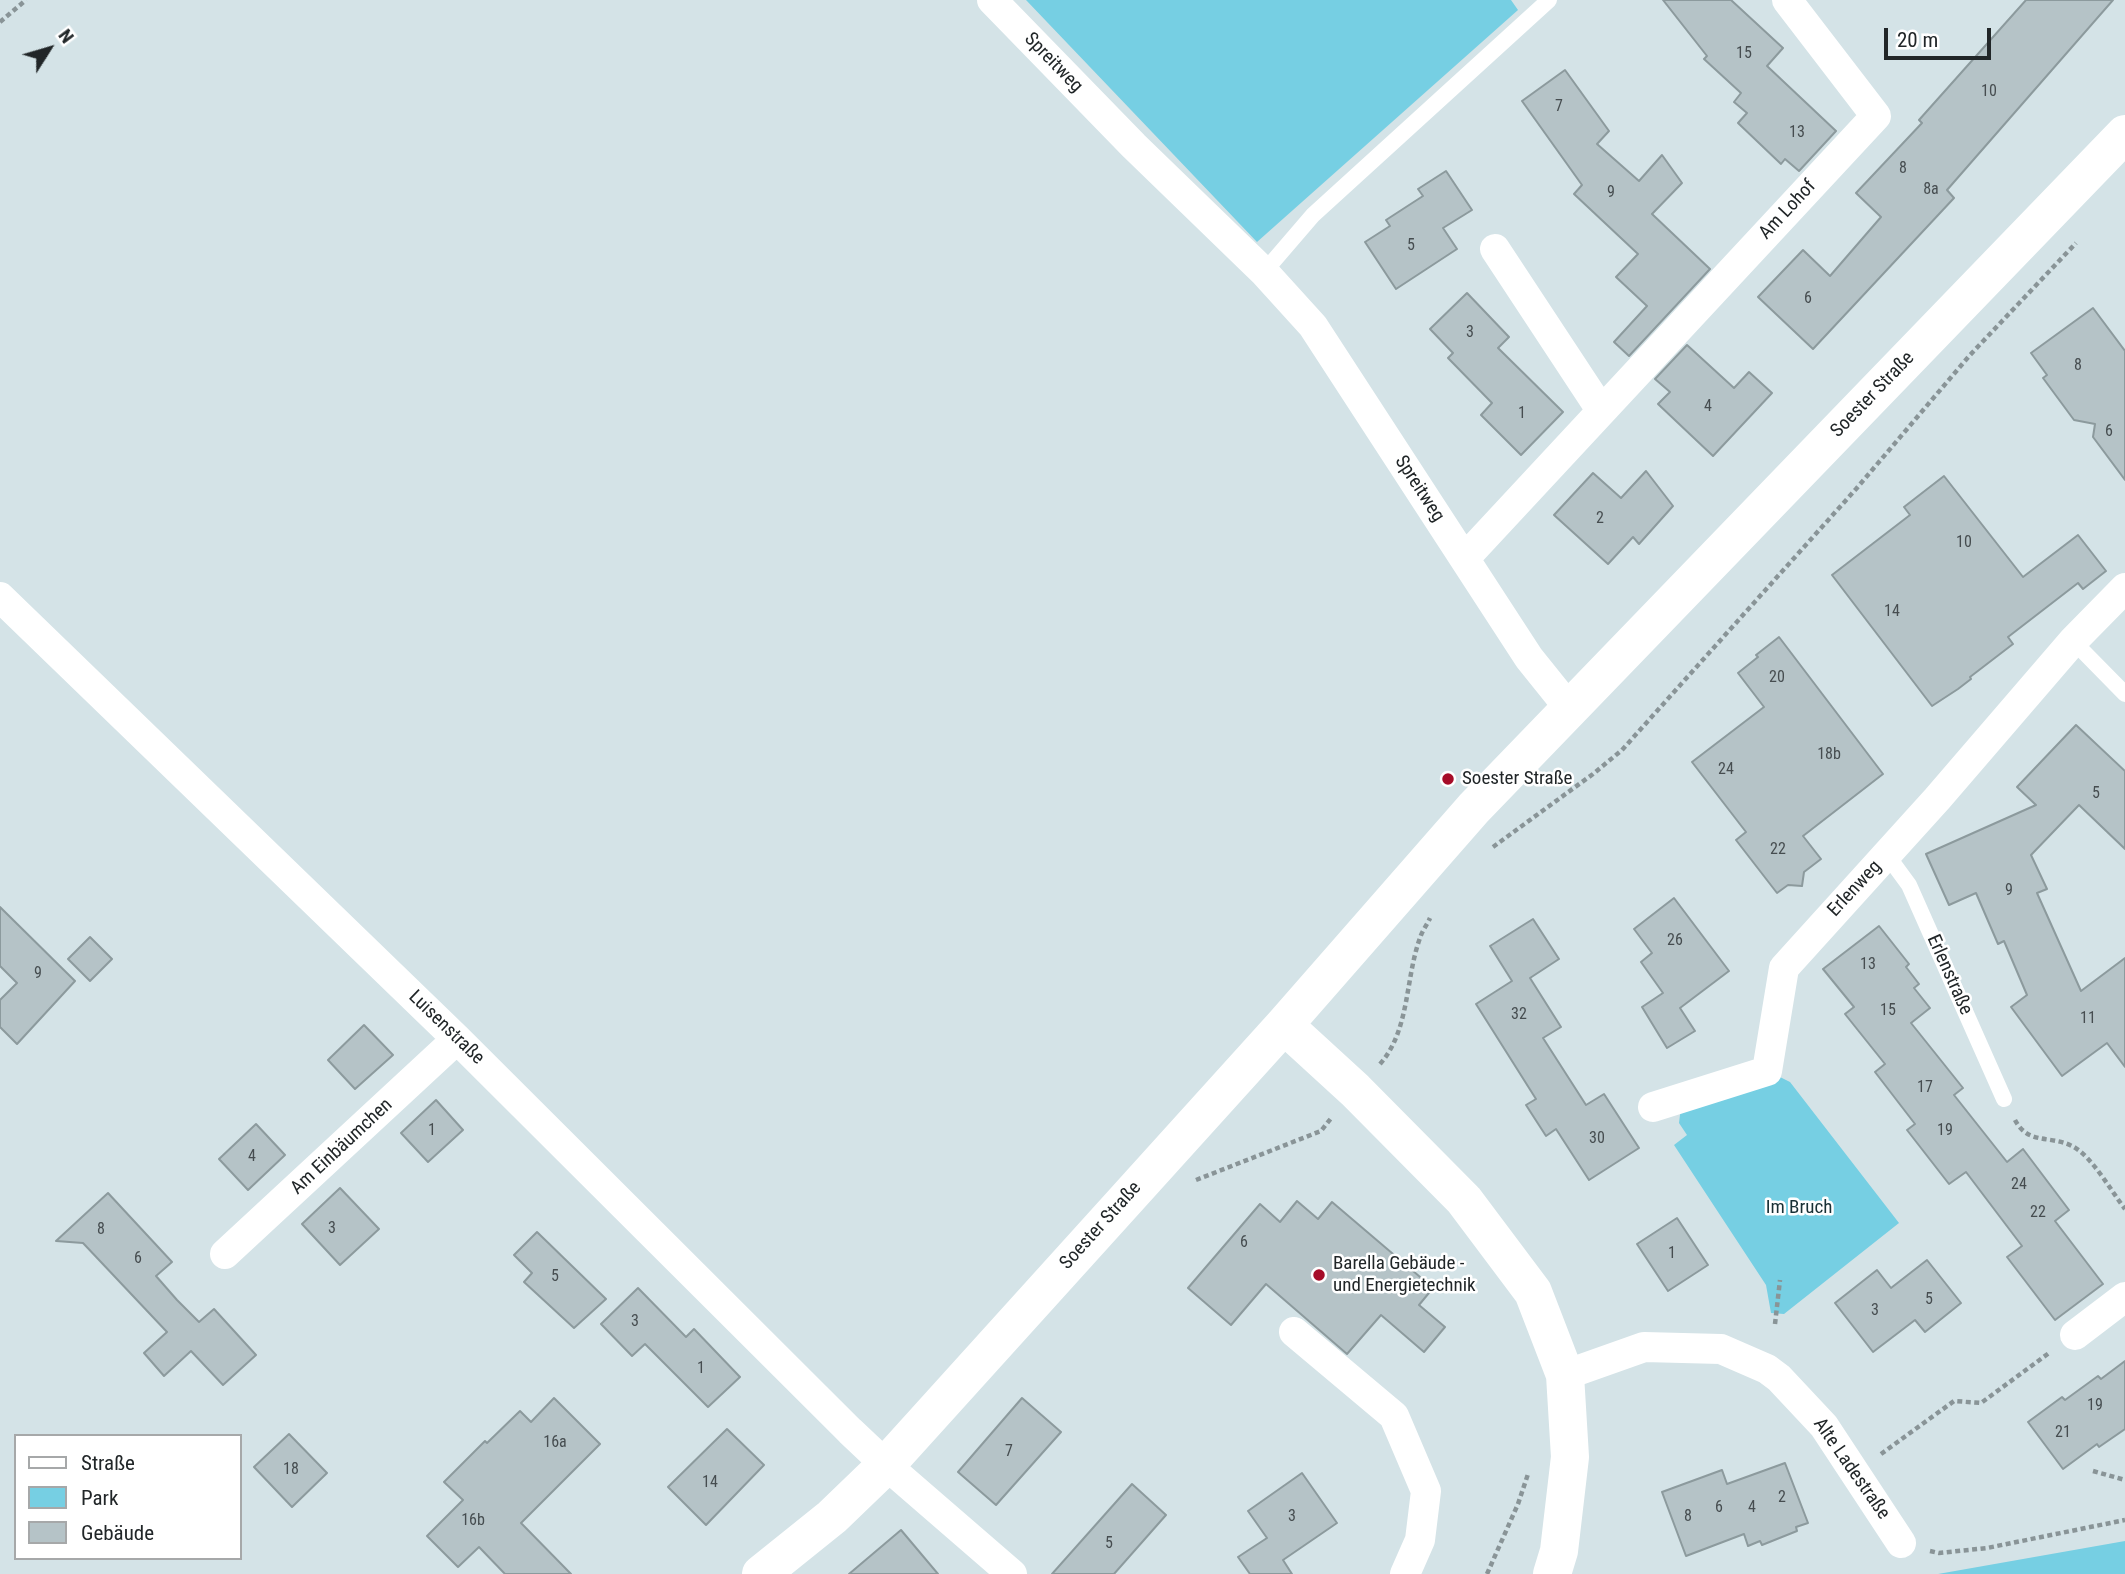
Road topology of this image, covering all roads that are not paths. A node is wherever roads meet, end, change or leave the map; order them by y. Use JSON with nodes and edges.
{"nodes":[{"id":1,"x":992,"y":0,"type":"edge"},
{"id":2,"x":1549,"y":0,"type":"edge"},
{"id":3,"x":1787,"y":0,"type":"edge"},
{"id":4,"x":2125,"y":134,"type":"edge"},
{"id":5,"x":1495,"y":249,"type":"dead end"},
{"id":6,"x":1264,"y":272,"type":"junction"},
{"id":7,"x":1601,"y":410,"type":"junction"},
{"id":8,"x":1465,"y":558,"type":"junction"},
{"id":9,"x":2125,"y":588,"type":"edge"},
{"id":10,"x":0,"y":597,"type":"edge"},
{"id":11,"x":2073,"y":641,"type":"junction"},
{"id":12,"x":2125,"y":694,"type":"edge"},
{"id":13,"x":1570,"y":709,"type":"junction"},
{"id":14,"x":1887,"y":855,"type":"junction"},
{"id":15,"x":1284,"y":1025,"type":"junction"},
{"id":16,"x":457,"y":1039,"type":"junction"},
{"id":17,"x":2004,"y":1099,"type":"road end"},
{"id":18,"x":1653,"y":1107,"type":"dead end"},
{"id":19,"x":225,"y":1254,"type":"dead end"},
{"id":20,"x":2125,"y":1297,"type":"edge"},
{"id":21,"x":1294,"y":1332,"type":"dead end"},
{"id":22,"x":2075,"y":1335,"type":"road end"},
{"id":23,"x":1565,"y":1375,"type":"junction"},
{"id":24,"x":886,"y":1465,"type":"junction"},
{"id":25,"x":1902,"y":1543,"type":"road end"},
{"id":26,"x":761,"y":1574,"type":"edge"},
{"id":27,"x":1012,"y":1574,"type":"edge"},
{"id":28,"x":1405,"y":1574,"type":"edge"},
{"id":29,"x":1552,"y":1574,"type":"edge"}],
"edges":[{"from":1,"to":6,"type":"street","name":"Spreitweg"},
{"from":2,"to":6,"type":"lane"},
{"from":3,"to":7,"type":"street","name":"Am Lohof"},
{"from":4,"to":13,"type":"street","name":"Soester Straße"},
{"from":5,"to":7,"type":"street"},
{"from":6,"to":8,"type":"street","name":"Spreitweg"},
{"from":7,"to":8,"type":"street","name":"Am Lohof"},
{"from":8,"to":13,"type":"street","name":"Spreitweg"},
{"from":9,"to":11,"type":"street","name":"Erlenweg"},
{"from":10,"to":16,"type":"street","name":"Luisenstraße"},
{"from":11,"to":12,"type":"lane"},
{"from":11,"to":14,"type":"street","name":"Erlenweg"},
{"from":13,"to":15,"type":"street","name":"Soester Straße"},
{"from":14,"to":17,"type":"lane","name":"Erlenstraße"},
{"from":14,"to":18,"type":"street","name":"Erlenweg"},
{"from":15,"to":23,"type":"street"},
{"from":15,"to":24,"type":"street","name":"Soester Straße"},
{"from":16,"to":19,"type":"street","name":"Am Einbäumchen"},
{"from":16,"to":24,"type":"street","name":"Luisenstraße"},
{"from":20,"to":22,"type":"street"},
{"from":21,"to":28,"type":"street"},
{"from":23,"to":25,"type":"street","name":"Alte Ladestraße"},
{"from":23,"to":29,"type":"street"},
{"from":24,"to":26,"type":"street","name":"Soester Straße"},
{"from":24,"to":27,"type":"street"}]}
